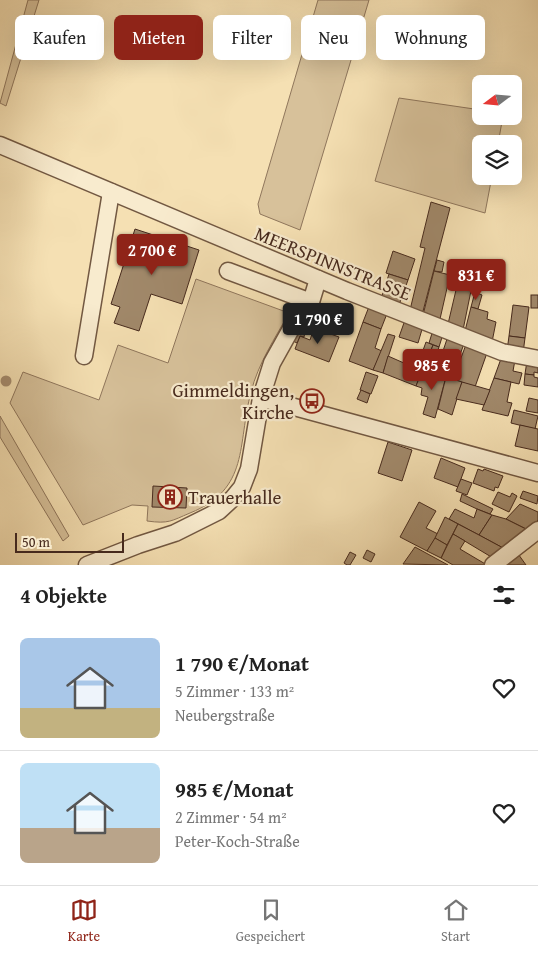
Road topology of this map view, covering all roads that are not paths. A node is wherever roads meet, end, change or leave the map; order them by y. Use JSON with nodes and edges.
{"nodes":[{"id":1,"x":0,"y":145,"type":"edge"},
{"id":2,"x":112,"y":192,"type":"junction"},
{"id":3,"x":228,"y":270,"type":"dead end"},
{"id":4,"x":318,"y":280,"type":"junction"},
{"id":5,"x":310,"y":302,"type":"junction"},
{"id":6,"x":84,"y":356,"type":"dead end"},
{"id":7,"x":538,"y":358,"type":"edge"},
{"id":8,"x":261,"y":398,"type":"junction"},
{"id":9,"x":538,"y":473,"type":"edge"},
{"id":10,"x":538,"y":530,"type":"edge"},
{"id":11,"x":95,"y":563,"type":"edge"},
{"id":12,"x":493,"y":565,"type":"edge"}],
"edges":[{"from":1,"to":2,"type":"street","name":"MEERSPINNSTRASSE"},
{"from":2,"to":4,"type":"street","name":"MEERSPINNSTRASSE"},
{"from":2,"to":6,"type":"street"},
{"from":3,"to":5,"type":"street"},
{"from":4,"to":5,"type":"street"},
{"from":4,"to":7,"type":"street","name":"MEERSPINNSTRASSE"},
{"from":5,"to":8,"type":"street"},
{"from":8,"to":9,"type":"street"},
{"from":8,"to":11,"type":"street"},
{"from":10,"to":12,"type":"street"}]}
